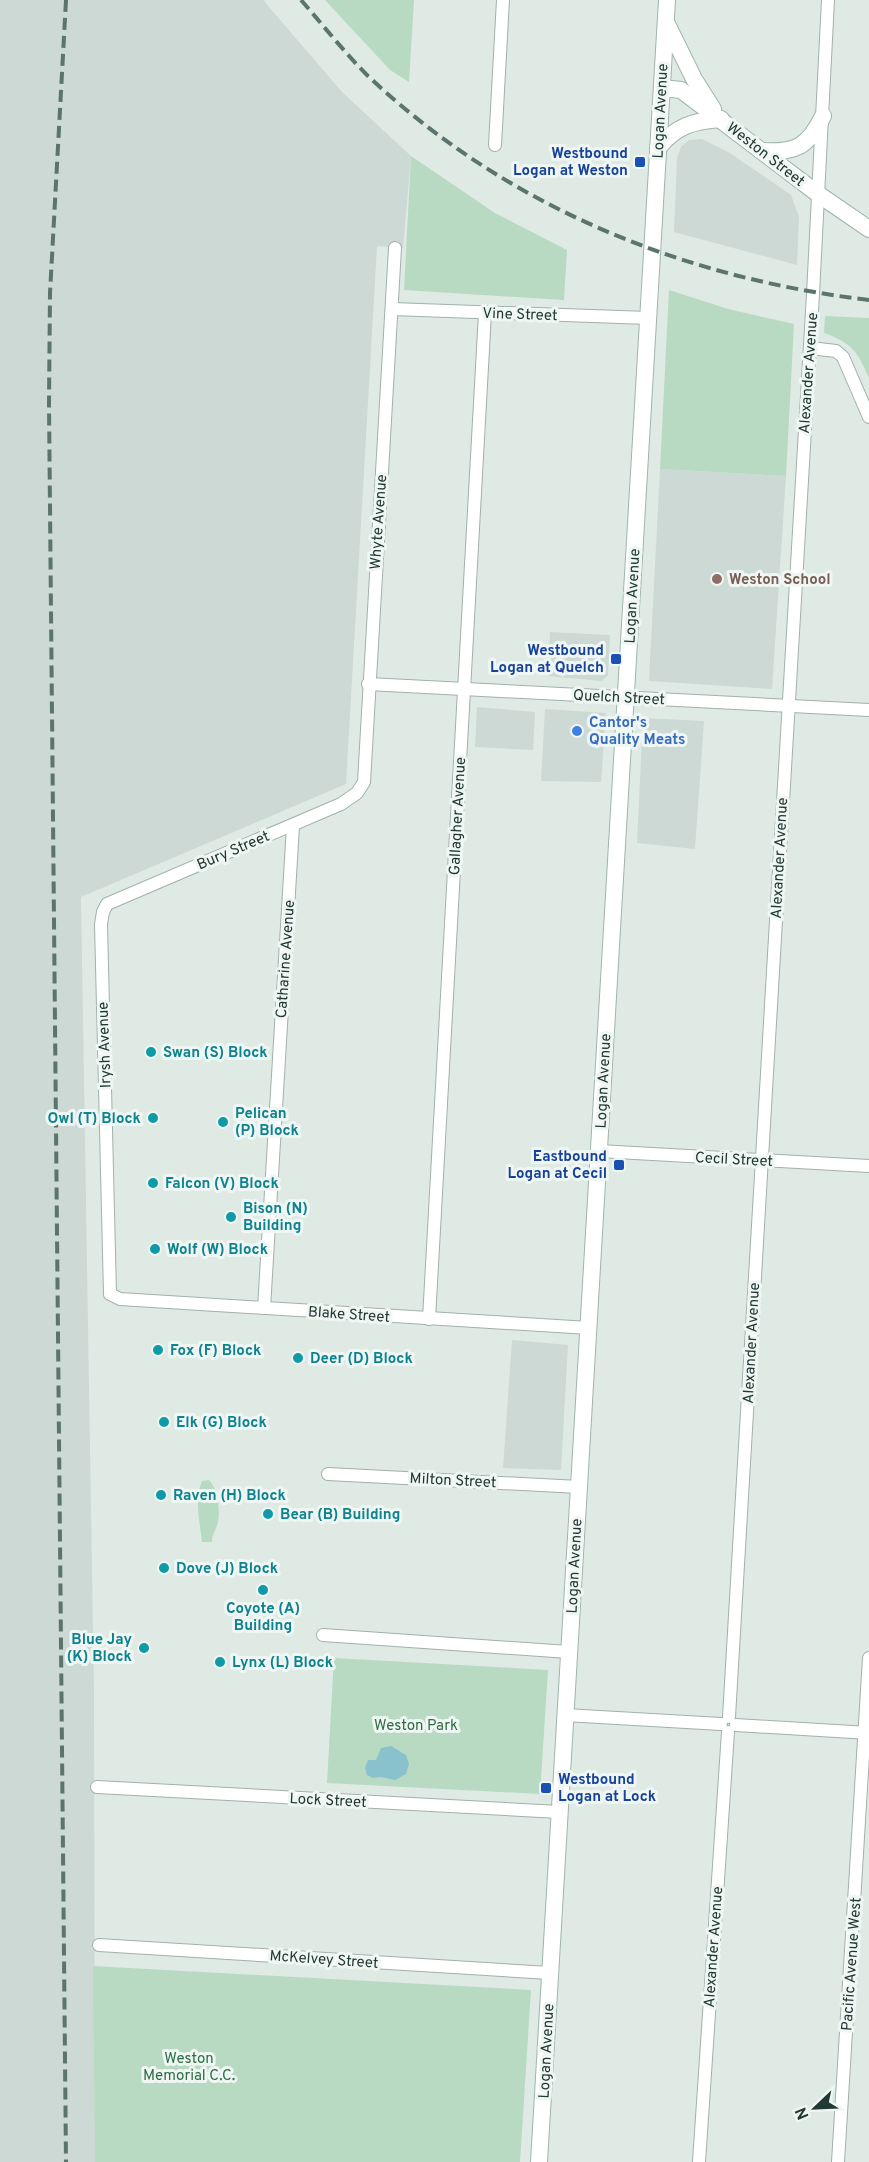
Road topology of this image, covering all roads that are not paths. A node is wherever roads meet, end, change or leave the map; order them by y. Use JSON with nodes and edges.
{"nodes":[{"id":1,"x":503,"y":0,"type":"edge"},
{"id":2,"x":667,"y":0,"type":"edge"},
{"id":3,"x":828,"y":0,"type":"edge"},
{"id":4,"x":666,"y":21,"type":"junction"},
{"id":5,"x":662,"y":88,"type":"junction"},
{"id":6,"x":823,"y":116,"type":"junction"},
{"id":7,"x":721,"y":119,"type":"junction"},
{"id":8,"x":495,"y":145,"type":"dead end"},
{"id":9,"x":658,"y":148,"type":"junction"},
{"id":10,"x":761,"y":151,"type":"junction"},
{"id":11,"x":818,"y":194,"type":"junction"},
{"id":12,"x":869,"y":229,"type":"edge"},
{"id":13,"x":395,"y":248,"type":"dead end"},
{"id":14,"x":392,"y":309,"type":"junction"},
{"id":15,"x":486,"y":313,"type":"junction"},
{"id":16,"x":648,"y":318,"type":"junction"},
{"id":17,"x":810,"y":348,"type":"junction"},
{"id":18,"x":869,"y":417,"type":"edge"},
{"id":19,"x":368,"y":684,"type":"junction"},
{"id":20,"x":464,"y":689,"type":"junction"},
{"id":21,"x":626,"y":697,"type":"junction"},
{"id":22,"x":788,"y":706,"type":"junction"},
{"id":23,"x":869,"y":710,"type":"edge"},
{"id":24,"x":357,"y":793,"type":"joint"},
{"id":25,"x":293,"y":825,"type":"junction"},
{"id":26,"x":107,"y":904,"type":"joint"},
{"id":27,"x":599,"y":1151,"type":"junction"},
{"id":28,"x":762,"y":1161,"type":"junction"},
{"id":29,"x":869,"y":1167,"type":"edge"},
{"id":30,"x":110,"y":1294,"type":"joint"},
{"id":31,"x":264,"y":1308,"type":"junction"},
{"id":32,"x":429,"y":1319,"type":"junction"},
{"id":33,"x":589,"y":1328,"type":"junction"},
{"id":34,"x":328,"y":1474,"type":"dead end"},
{"id":35,"x":579,"y":1487,"type":"junction"},
{"id":36,"x":323,"y":1635,"type":"dead end"},
{"id":37,"x":569,"y":1652,"type":"junction"},
{"id":38,"x":869,"y":1658,"type":"edge"},
{"id":39,"x":566,"y":1715,"type":"junction"},
{"id":40,"x":728,"y":1724,"type":"junction"},
{"id":41,"x":867,"y":1733,"type":"edge"},
{"id":42,"x":97,"y":1787,"type":"dead end"},
{"id":43,"x":560,"y":1812,"type":"junction"},
{"id":44,"x":99,"y":1945,"type":"dead end"},
{"id":45,"x":550,"y":1973,"type":"junction"},
{"id":46,"x":539,"y":2162,"type":"edge"},
{"id":47,"x":699,"y":2162,"type":"edge"},
{"id":48,"x":838,"y":2162,"type":"edge"}],
"edges":[{"from":1,"to":8,"type":"street"},
{"from":2,"to":4,"type":"main road","name":"Logan Avenue"},
{"from":3,"to":6,"type":"street","name":"Alexander Avenue"},
{"from":4,"to":5,"type":"main road","name":"Logan Avenue"},
{"from":4,"to":7,"type":"main road"},
{"from":5,"to":7,"type":"main road","name":"Weston Street"},
{"from":5,"to":9,"type":"main road","name":"Logan Avenue"},
{"from":6,"to":10,"type":"main road"},
{"from":6,"to":11,"type":"street","name":"Alexander Avenue"},
{"from":7,"to":9,"type":"main road"},
{"from":7,"to":10,"type":"main road","name":"Weston Street"},
{"from":9,"to":16,"type":"main road","name":"Logan Avenue"},
{"from":10,"to":11,"type":"main road","name":"Weston Street"},
{"from":11,"to":12,"type":"main road","name":"Weston Street"},
{"from":11,"to":17,"type":"street","name":"Alexander Avenue"},
{"from":13,"to":14,"type":"street","name":"Whyte Avenue"},
{"from":14,"to":15,"type":"street","name":"Vine Street"},
{"from":14,"to":19,"type":"street","name":"Whyte Avenue"},
{"from":15,"to":16,"type":"street","name":"Vine Street"},
{"from":15,"to":20,"type":"street","name":"Gallagher Avenue"},
{"from":16,"to":21,"type":"main road","name":"Logan Avenue"},
{"from":17,"to":18,"type":"street"},
{"from":17,"to":22,"type":"street","name":"Alexander Avenue"},
{"from":19,"to":20,"type":"street","name":"Quelch Street"},
{"from":19,"to":24,"type":"street","name":"Whyte Avenue"},
{"from":20,"to":21,"type":"street","name":"Quelch Street"},
{"from":20,"to":32,"type":"street","name":"Gallagher Avenue"},
{"from":21,"to":22,"type":"street","name":"Quelch Street"},
{"from":21,"to":27,"type":"main road","name":"Logan Avenue"},
{"from":22,"to":23,"type":"street","name":"Quelch Street"},
{"from":22,"to":28,"type":"street","name":"Alexander Avenue"},
{"from":24,"to":25,"type":"street","name":"Bury Street"},
{"from":25,"to":26,"type":"street","name":"Bury Street"},
{"from":25,"to":31,"type":"street","name":"Catharine Avenue"},
{"from":26,"to":30,"type":"street","name":"Irysh Avenue"},
{"from":27,"to":28,"type":"street","name":"Cecil Street"},
{"from":27,"to":33,"type":"main road","name":"Logan Avenue"},
{"from":28,"to":29,"type":"street","name":"Cecil Street"},
{"from":28,"to":40,"type":"street","name":"Alexander Avenue"},
{"from":30,"to":31,"type":"street","name":"Blake Street"},
{"from":31,"to":32,"type":"street","name":"Blake Street"},
{"from":32,"to":33,"type":"street","name":"Blake Street"},
{"from":33,"to":35,"type":"main road","name":"Logan Avenue"},
{"from":34,"to":35,"type":"street","name":"Milton Street"},
{"from":35,"to":37,"type":"main road","name":"Logan Avenue"},
{"from":36,"to":37,"type":"street"},
{"from":37,"to":39,"type":"main road","name":"Logan Avenue"},
{"from":38,"to":41,"type":"street","name":"Pacific Avenue West"},
{"from":39,"to":40,"type":"street"},
{"from":39,"to":43,"type":"main road","name":"Logan Avenue"},
{"from":40,"to":41,"type":"street"},
{"from":40,"to":47,"type":"street","name":"Alexander Avenue"},
{"from":41,"to":48,"type":"street","name":"Pacific Avenue West"},
{"from":42,"to":43,"type":"street","name":"Lock Street"},
{"from":43,"to":45,"type":"main road","name":"Logan Avenue"},
{"from":44,"to":45,"type":"street","name":"McKelvey Street"},
{"from":45,"to":46,"type":"main road","name":"Logan Avenue"}]}
